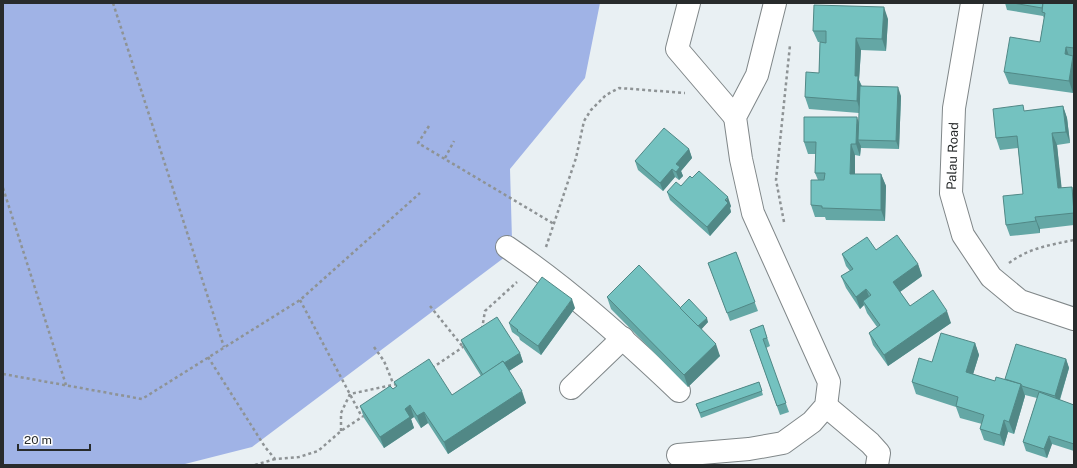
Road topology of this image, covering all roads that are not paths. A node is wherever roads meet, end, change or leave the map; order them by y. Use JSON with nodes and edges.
{"nodes":[{"id":1,"x":689,"y":3,"type":"edge"},
{"id":2,"x":776,"y":3,"type":"edge"},
{"id":3,"x":972,"y":3,"type":"edge"},
{"id":4,"x":735,"y":116,"type":"junction"},
{"id":5,"x":507,"y":247,"type":"dead end"},
{"id":6,"x":1074,"y":319,"type":"edge"},
{"id":7,"x":623,"y":338,"type":"junction"},
{"id":8,"x":572,"y":388,"type":"dead end"},
{"id":9,"x":679,"y":390,"type":"dead end"},
{"id":10,"x":826,"y":406,"type":"junction"},
{"id":11,"x":678,"y":455,"type":"dead end"},
{"id":12,"x":877,"y":465,"type":"edge"}],
"edges":[{"from":1,"to":4,"type":"street"},
{"from":2,"to":4,"type":"street"},
{"from":3,"to":6,"type":"street","name":"Palau Road"},
{"from":4,"to":10,"type":"street"},
{"from":5,"to":7,"type":"street"},
{"from":7,"to":8,"type":"street"},
{"from":7,"to":9,"type":"street"},
{"from":10,"to":11,"type":"street"},
{"from":10,"to":12,"type":"street"}]}
